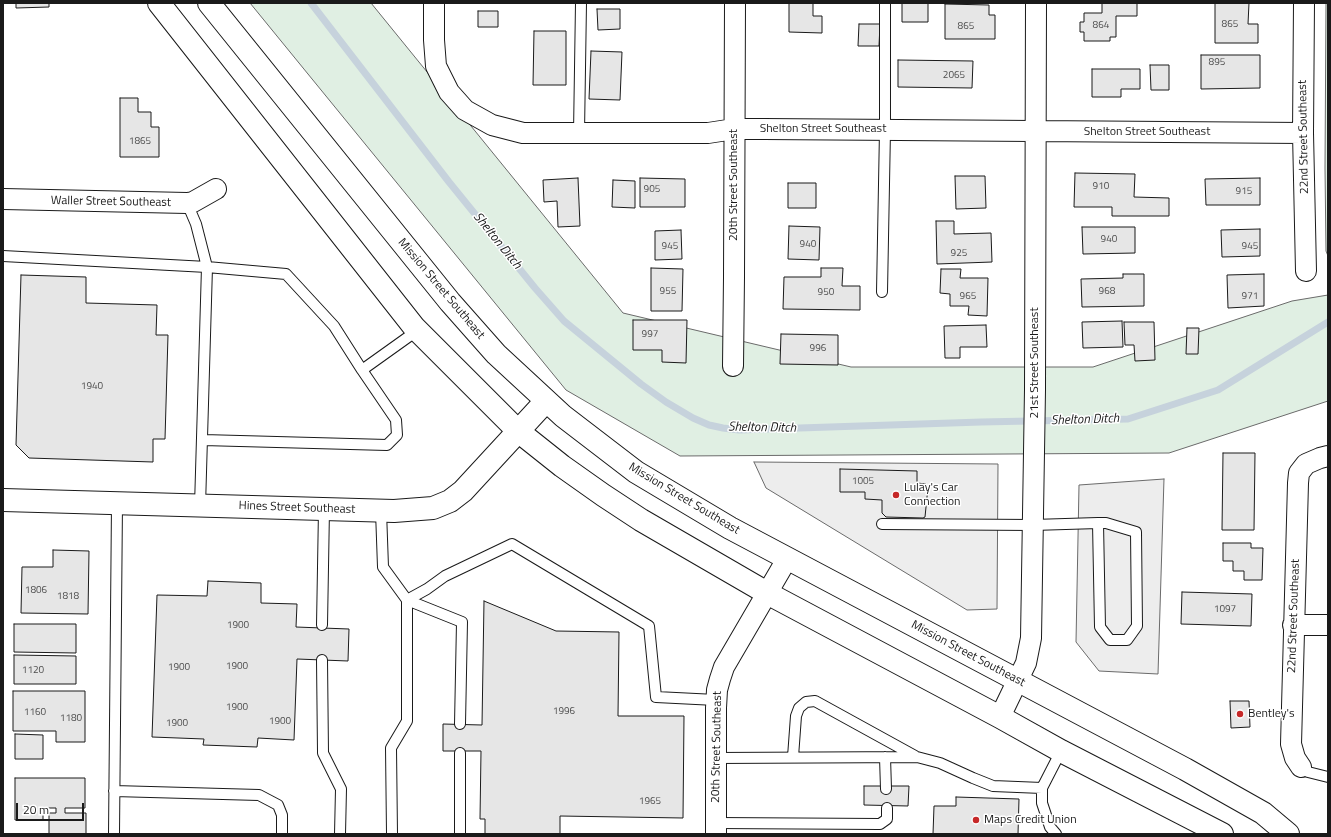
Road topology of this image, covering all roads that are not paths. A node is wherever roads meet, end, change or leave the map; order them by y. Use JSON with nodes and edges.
{"nodes":[{"id":1,"x":159,"y":3,"type":"edge"},
{"id":2,"x":209,"y":3,"type":"edge"},
{"id":3,"x":434,"y":3,"type":"edge"},
{"id":4,"x":581,"y":3,"type":"edge"},
{"id":5,"x":735,"y":3,"type":"edge"},
{"id":6,"x":885,"y":3,"type":"edge"},
{"id":7,"x":1036,"y":3,"type":"edge"},
{"id":8,"x":1304,"y":3,"type":"edge"},
{"id":9,"x":734,"y":129,"type":"junction"},
{"id":10,"x":885,"y":130,"type":"junction"},
{"id":11,"x":1035,"y":131,"type":"junction"},
{"id":12,"x":579,"y":133,"type":"junction"},
{"id":13,"x":1303,"y":133,"type":"junction"},
{"id":14,"x":216,"y":189,"type":"dead end"},
{"id":15,"x":3,"y":199,"type":"edge"},
{"id":16,"x":187,"y":203,"type":"junction"},
{"id":17,"x":3,"y":256,"type":"edge"},
{"id":18,"x":207,"y":267,"type":"junction"},
{"id":19,"x":1306,"y":270,"type":"dead end"},
{"id":20,"x":882,"y":292,"type":"dead end"},
{"id":21,"x":418,"y":330,"type":"junction"},
{"id":22,"x":732,"y":366,"type":"dead end"},
{"id":23,"x":362,"y":370,"type":"junction"},
{"id":24,"x":546,"y":401,"type":"junction"},
{"id":25,"x":518,"y":431,"type":"junction"},
{"id":26,"x":203,"y":440,"type":"junction"},
{"id":27,"x":1328,"y":456,"type":"edge"},
{"id":28,"x":3,"y":500,"type":"edge"},
{"id":29,"x":116,"y":503,"type":"junction"},
{"id":30,"x":200,"y":506,"type":"junction"},
{"id":31,"x":324,"y":509,"type":"junction"},
{"id":32,"x":381,"y":511,"type":"junction"},
{"id":33,"x":1098,"y":523,"type":"junction"},
{"id":34,"x":882,"y":524,"type":"dead end"},
{"id":35,"x":1033,"y":524,"type":"junction"},
{"id":36,"x":787,"y":559,"type":"junction"},
{"id":37,"x":767,"y":593,"type":"junction"},
{"id":38,"x":407,"y":600,"type":"junction"},
{"id":39,"x":322,"y":625,"type":"dead end"},
{"id":40,"x":1293,"y":625,"type":"junction"},
{"id":41,"x":1328,"y":625,"type":"edge"},
{"id":42,"x":322,"y":660,"type":"dead end"},
{"id":43,"x":1019,"y":680,"type":"junction"},
{"id":44,"x":716,"y":700,"type":"junction"},
{"id":45,"x":1000,"y":717,"type":"junction"},
{"id":46,"x":460,"y":724,"type":"dead end"},
{"id":47,"x":1061,"y":751,"type":"junction"},
{"id":48,"x":460,"y":753,"type":"dead end"},
{"id":49,"x":793,"y":757,"type":"junction"},
{"id":50,"x":885,"y":757,"type":"junction"},
{"id":51,"x":917,"y":757,"type":"junction"},
{"id":52,"x":716,"y":758,"type":"junction"},
{"id":53,"x":1301,"y":767,"type":"joint"},
{"id":54,"x":1328,"y":777,"type":"edge"},
{"id":55,"x":1042,"y":788,"type":"junction"},
{"id":56,"x":886,"y":789,"type":"dead end"},
{"id":57,"x":114,"y":791,"type":"junction"},
{"id":58,"x":887,"y":808,"type":"dead end"},
{"id":59,"x":716,"y":828,"type":"edge"},
{"id":60,"x":114,"y":834,"type":"edge"},
{"id":61,"x":282,"y":834,"type":"edge"},
{"id":62,"x":340,"y":834,"type":"edge"},
{"id":63,"x":392,"y":834,"type":"edge"},
{"id":64,"x":460,"y":834,"type":"edge"},
{"id":65,"x":1056,"y":834,"type":"edge"},
{"id":66,"x":1222,"y":834,"type":"edge"},
{"id":67,"x":1288,"y":834,"type":"edge"}],
"edges":[{"from":1,"to":21,"type":"main road"},
{"from":2,"to":24,"type":"main road","name":"Mission Street Southeast"},
{"from":3,"to":12,"type":"street","name":"Shelton Street Southeast"},
{"from":4,"to":12,"type":"lane"},
{"from":5,"to":9,"type":"street","name":"20th Street Southeast"},
{"from":6,"to":10,"type":"lane"},
{"from":7,"to":11,"type":"street","name":"21st Street Southeast"},
{"from":8,"to":13,"type":"street","name":"22nd Street Southeast"},
{"from":9,"to":10,"type":"street","name":"Shelton Street Southeast"},
{"from":9,"to":12,"type":"street","name":"Shelton Street Southeast"},
{"from":9,"to":22,"type":"street","name":"20th Street Southeast"},
{"from":10,"to":11,"type":"street","name":"Shelton Street Southeast"},
{"from":10,"to":20,"type":"lane"},
{"from":11,"to":13,"type":"street","name":"Shelton Street Southeast"},
{"from":11,"to":35,"type":"street","name":"21st Street Southeast"},
{"from":13,"to":19,"type":"street","name":"22nd Street Southeast"},
{"from":14,"to":16,"type":"street","name":"Waller Street Southeast"},
{"from":15,"to":16,"type":"street","name":"Waller Street Southeast"},
{"from":16,"to":18,"type":"lane"},
{"from":17,"to":18,"type":"lane"},
{"from":18,"to":23,"type":"lane"},
{"from":18,"to":26,"type":"lane"},
{"from":21,"to":23,"type":"lane"},
{"from":21,"to":25,"type":"main road"},
{"from":23,"to":26,"type":"lane"},
{"from":24,"to":25,"type":"main road","name":"Hines Street Southeast"},
{"from":24,"to":36,"type":"main road","name":"Mission Street Southeast"},
{"from":25,"to":32,"type":"main road","name":"Hines Street Southeast"},
{"from":25,"to":37,"type":"main road"},
{"from":26,"to":30,"type":"lane"},
{"from":27,"to":40,"type":"street","name":"22nd Street Southeast"},
{"from":28,"to":29,"type":"main road","name":"Hines Street Southeast"},
{"from":29,"to":30,"type":"main road","name":"Hines Street Southeast"},
{"from":29,"to":57,"type":"lane"},
{"from":30,"to":31,"type":"main road","name":"Hines Street Southeast"},
{"from":31,"to":32,"type":"main road","name":"Hines Street Southeast"},
{"from":31,"to":39,"type":"lane"},
{"from":32,"to":38,"type":"lane"},
{"from":33,"to":33,"type":"lane"},
{"from":33,"to":35,"type":"lane"},
{"from":34,"to":35,"type":"lane"},
{"from":35,"to":43,"type":"street","name":"21st Street Southeast"},
{"from":36,"to":37,"type":"street","name":"20th Street Southeast"},
{"from":36,"to":43,"type":"main road","name":"Mission Street Southeast"},
{"from":37,"to":44,"type":"street","name":"20th Street Southeast"},
{"from":37,"to":45,"type":"main road"},
{"from":38,"to":44,"type":"lane"},
{"from":38,"to":46,"type":"lane"},
{"from":38,"to":63,"type":"lane"},
{"from":40,"to":41,"type":"street"},
{"from":40,"to":53,"type":"street","name":"22nd Street Southeast"},
{"from":42,"to":62,"type":"lane"},
{"from":43,"to":45,"type":"street","name":"21st Street Southeast"},
{"from":43,"to":67,"type":"main road","name":"Mission Street Southeast"},
{"from":44,"to":52,"type":"street","name":"20th Street Southeast"},
{"from":45,"to":47,"type":"main road"},
{"from":47,"to":55,"type":"lane"},
{"from":47,"to":66,"type":"main road"},
{"from":48,"to":64,"type":"lane"},
{"from":49,"to":50,"type":"lane"},
{"from":49,"to":51,"type":"lane"},
{"from":49,"to":52,"type":"lane"},
{"from":50,"to":51,"type":"lane"},
{"from":50,"to":56,"type":"lane"},
{"from":51,"to":55,"type":"lane"},
{"from":52,"to":59,"type":"street","name":"20th Street Southeast"},
{"from":53,"to":54,"type":"lane"},
{"from":55,"to":65,"type":"lane"},
{"from":57,"to":60,"type":"lane"},
{"from":57,"to":61,"type":"lane"},
{"from":58,"to":59,"type":"lane"}]}
